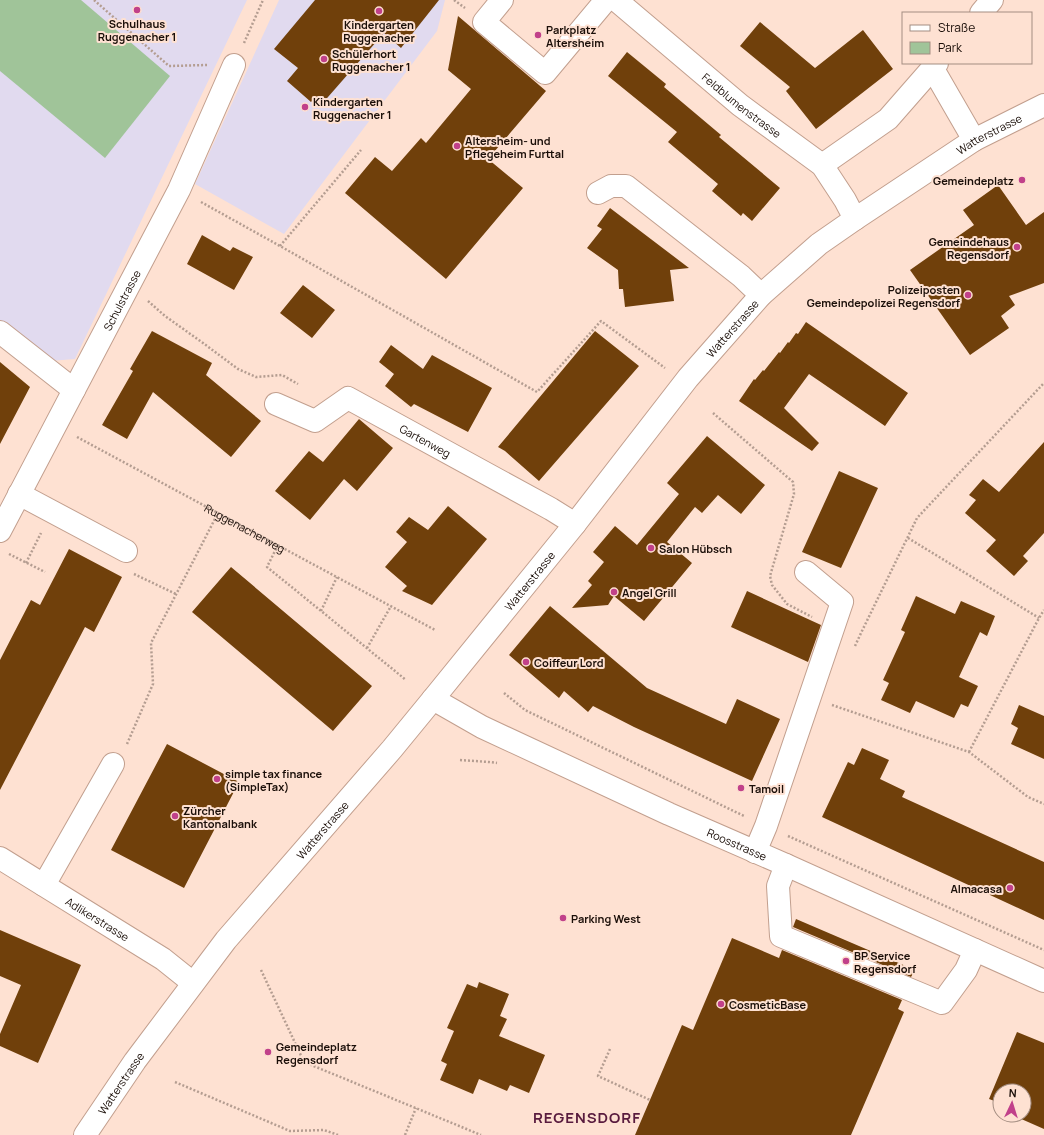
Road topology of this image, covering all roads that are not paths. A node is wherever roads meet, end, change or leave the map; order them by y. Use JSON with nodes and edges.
{"nodes":[{"id":1,"x":502,"y":0,"type":"edge"},
{"id":2,"x":606,"y":0,"type":"edge"},
{"id":3,"x":616,"y":0,"type":"edge"},
{"id":4,"x":992,"y":0,"type":"edge"},
{"id":5,"x":982,"y":12,"type":"edge"},
{"id":6,"x":234,"y":65,"type":"road end"},
{"id":7,"x":935,"y":66,"type":"edge"},
{"id":8,"x":1044,"y":105,"type":"edge"},
{"id":9,"x":974,"y":140,"type":"junction"},
{"id":10,"x":822,"y":165,"type":"junction"},
{"id":11,"x":598,"y":193,"type":"dead end"},
{"id":12,"x":855,"y":219,"type":"junction"},
{"id":13,"x":761,"y":295,"type":"junction"},
{"id":14,"x":0,"y":332,"type":"edge"},
{"id":15,"x":74,"y":390,"type":"junction"},
{"id":16,"x":276,"y":404,"type":"dead end"},
{"id":17,"x":19,"y":494,"type":"junction"},
{"id":18,"x":575,"y":524,"type":"junction"},
{"id":19,"x":0,"y":531,"type":"edge"},
{"id":20,"x":126,"y":551,"type":"dead end"},
{"id":21,"x":806,"y":572,"type":"dead end"},
{"id":22,"x":433,"y":699,"type":"junction"},
{"id":23,"x":113,"y":764,"type":"road end"},
{"id":24,"x":755,"y":852,"type":"junction"},
{"id":25,"x":0,"y":858,"type":"edge"},
{"id":26,"x":786,"y":865,"type":"junction"},
{"id":27,"x":44,"y":885,"type":"junction"},
{"id":28,"x":975,"y":950,"type":"junction"},
{"id":29,"x":1044,"y":982,"type":"edge"},
{"id":30,"x":193,"y":983,"type":"junction"},
{"id":31,"x":85,"y":1135,"type":"edge"}],
"edges":[{"from":1,"to":2,"type":"street"},
{"from":3,"to":10,"type":"street","name":"Feldblumenstrasse"},
{"from":4,"to":5,"type":"street"},
{"from":6,"to":15,"type":"street","name":"Schulstrasse"},
{"from":7,"to":9,"type":"street"},
{"from":7,"to":10,"type":"street"},
{"from":8,"to":9,"type":"street","name":"Watterstrasse"},
{"from":9,"to":12,"type":"street","name":"Watterstrasse"},
{"from":10,"to":12,"type":"street","name":"Feldblumenstrasse"},
{"from":11,"to":13,"type":"street"},
{"from":12,"to":13,"type":"street","name":"Watterstrasse"},
{"from":13,"to":18,"type":"street","name":"Watterstrasse"},
{"from":14,"to":15,"type":"street"},
{"from":15,"to":17,"type":"street","name":"Schulstrasse"},
{"from":16,"to":18,"type":"street","name":"Gartenweg"},
{"from":17,"to":19,"type":"street","name":"Schulstrasse"},
{"from":17,"to":20,"type":"street"},
{"from":18,"to":22,"type":"street","name":"Watterstrasse"},
{"from":21,"to":24,"type":"street"},
{"from":22,"to":24,"type":"street","name":"Roosstrasse"},
{"from":22,"to":30,"type":"street","name":"Watterstrasse"},
{"from":23,"to":27,"type":"street"},
{"from":24,"to":26,"type":"street","name":"Roosstrasse"},
{"from":25,"to":27,"type":"street","name":"Adlikerstrasse"},
{"from":26,"to":28,"type":"street","name":"Roosstrasse"},
{"from":26,"to":28,"type":"street"},
{"from":27,"to":30,"type":"street","name":"Adlikerstrasse"},
{"from":28,"to":29,"type":"street","name":"Roosstrasse"},
{"from":30,"to":31,"type":"street","name":"Watterstrasse"}]}
